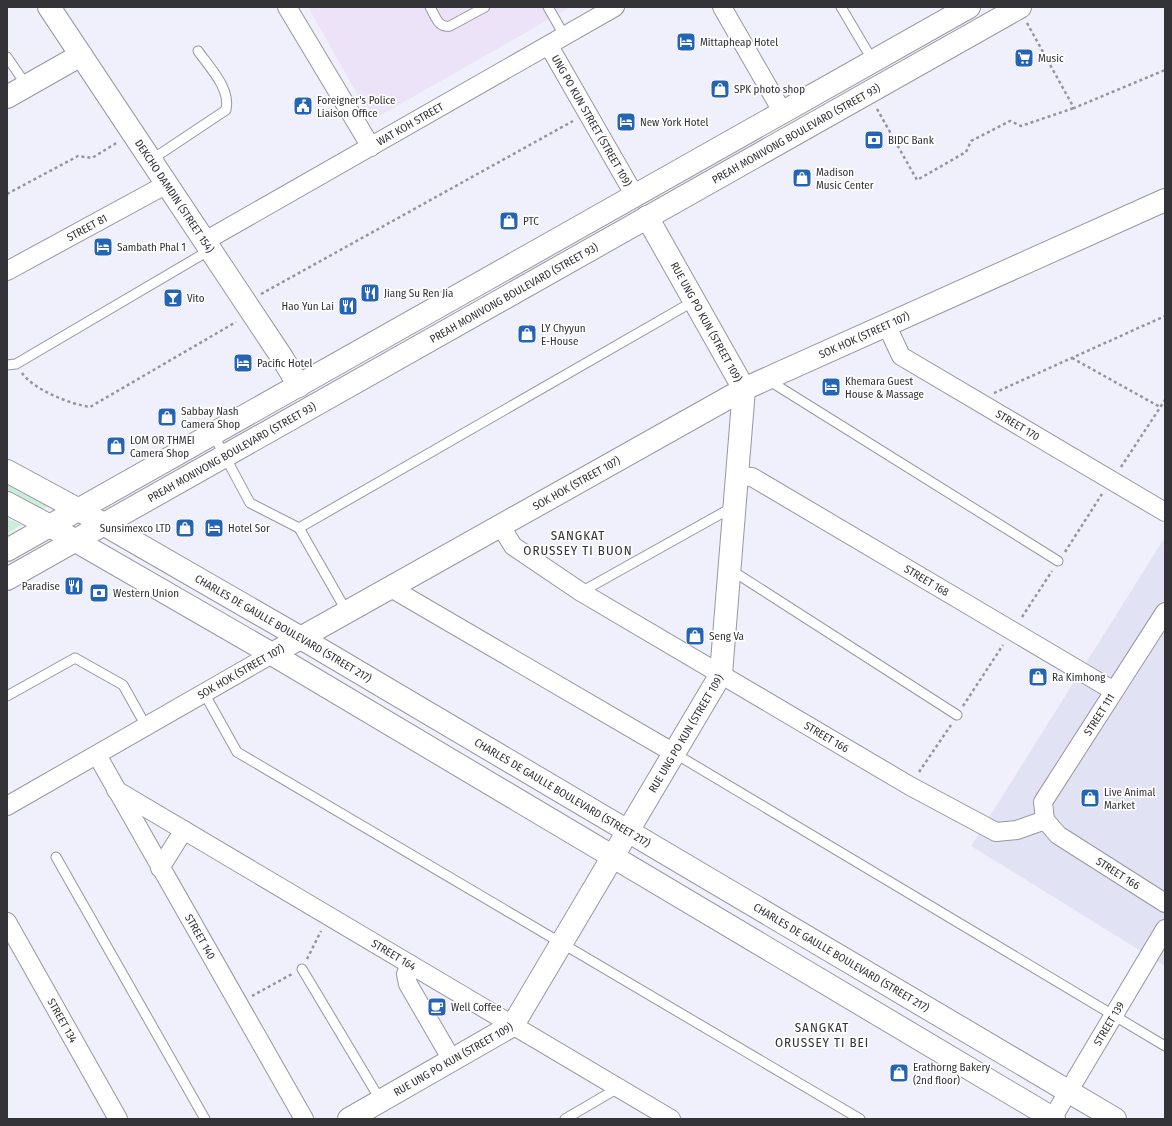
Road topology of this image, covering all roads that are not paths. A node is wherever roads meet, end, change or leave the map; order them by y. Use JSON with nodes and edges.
{"nodes":[{"id":1,"x":49,"y":7,"type":"edge"},
{"id":2,"x":287,"y":7,"type":"edge"},
{"id":3,"x":430,"y":7,"type":"edge"},
{"id":4,"x":485,"y":7,"type":"edge"},
{"id":5,"x":548,"y":7,"type":"edge"},
{"id":6,"x":615,"y":7,"type":"edge"},
{"id":7,"x":722,"y":7,"type":"edge"},
{"id":8,"x":841,"y":7,"type":"edge"},
{"id":9,"x":970,"y":7,"type":"edge"},
{"id":10,"x":1019,"y":8,"type":"edge"},
{"id":11,"x":564,"y":35,"type":"junction"},
{"id":12,"x":549,"y":46,"type":"junction"},
{"id":13,"x":198,"y":51,"type":"dead end"},
{"id":14,"x":81,"y":55,"type":"junction"},
{"id":15,"x":7,"y":57,"type":"edge"},
{"id":16,"x":873,"y":61,"type":"junction"},
{"id":17,"x":27,"y":86,"type":"junction"},
{"id":18,"x":7,"y":96,"type":"edge"},
{"id":19,"x":782,"y":113,"type":"junction"},
{"id":20,"x":370,"y":147,"type":"junction"},
{"id":21,"x":151,"y":160,"type":"junction"},
{"id":22,"x":167,"y":184,"type":"junction"},
{"id":23,"x":635,"y":196,"type":"junction"},
{"id":24,"x":1165,"y":200,"type":"edge"},
{"id":25,"x":647,"y":217,"type":"junction"},
{"id":26,"x":207,"y":246,"type":"junction"},
{"id":27,"x":7,"y":271,"type":"edge"},
{"id":28,"x":694,"y":301,"type":"junction"},
{"id":29,"x":886,"y":324,"type":"junction"},
{"id":30,"x":12,"y":365,"type":"edge"},
{"id":31,"x":766,"y":379,"type":"junction"},
{"id":32,"x":299,"y":386,"type":"junction"},
{"id":33,"x":744,"y":389,"type":"junction"},
{"id":34,"x":213,"y":434,"type":"junction"},
{"id":35,"x":225,"y":456,"type":"junction"},
{"id":36,"x":7,"y":471,"type":"edge"},
{"id":37,"x":737,"y":476,"type":"junction"},
{"id":38,"x":7,"y":503,"type":"edge"},
{"id":39,"x":734,"y":506,"type":"junction"},
{"id":40,"x":79,"y":510,"type":"junction"},
{"id":41,"x":1165,"y":512,"type":"edge"},
{"id":42,"x":105,"y":524,"type":"junction"},
{"id":43,"x":500,"y":525,"type":"junction"},
{"id":44,"x":50,"y":526,"type":"junction"},
{"id":45,"x":299,"y":528,"type":"junction"},
{"id":46,"x":74,"y":541,"type":"junction"},
{"id":47,"x":7,"y":550,"type":"edge"},
{"id":48,"x":1058,"y":561,"type":"road end"},
{"id":49,"x":730,"y":569,"type":"junction"},
{"id":50,"x":7,"y":579,"type":"edge"},
{"id":51,"x":390,"y":588,"type":"junction"},
{"id":52,"x":581,"y":592,"type":"junction"},
{"id":53,"x":347,"y":612,"type":"junction"},
{"id":54,"x":1165,"y":612,"type":"edge"},
{"id":55,"x":301,"y":638,"type":"junction"},
{"id":56,"x":272,"y":654,"type":"junction"},
{"id":57,"x":721,"y":674,"type":"junction"},
{"id":58,"x":1114,"y":691,"type":"junction"},
{"id":59,"x":204,"y":693,"type":"junction"},
{"id":60,"x":7,"y":696,"type":"edge"},
{"id":61,"x":957,"y":715,"type":"road end"},
{"id":62,"x":146,"y":726,"type":"junction"},
{"id":63,"x":674,"y":753,"type":"junction"},
{"id":64,"x":97,"y":755,"type":"junction"},
{"id":65,"x":116,"y":790,"type":"junction"},
{"id":66,"x":7,"y":806,"type":"edge"},
{"id":67,"x":1046,"y":820,"type":"junction"},
{"id":68,"x":184,"y":830,"type":"junction"},
{"id":69,"x":628,"y":831,"type":"junction"},
{"id":70,"x":56,"y":856,"type":"dead end"},
{"id":71,"x":612,"y":857,"type":"junction"},
{"id":72,"x":160,"y":868,"type":"junction"},
{"id":73,"x":1165,"y":903,"type":"edge"},
{"id":74,"x":7,"y":922,"type":"edge"},
{"id":75,"x":1165,"y":929,"type":"edge"},
{"id":76,"x":561,"y":943,"type":"junction"},
{"id":77,"x":410,"y":964,"type":"junction"},
{"id":78,"x":302,"y":969,"type":"dead end"},
{"id":79,"x":1113,"y":1015,"type":"junction"},
{"id":80,"x":513,"y":1025,"type":"junction"},
{"id":81,"x":1165,"y":1046,"type":"edge"},
{"id":82,"x":452,"y":1060,"type":"junction"},
{"id":83,"x":618,"y":1088,"type":"junction"},
{"id":84,"x":1068,"y":1091,"type":"junction"},
{"id":85,"x":381,"y":1101,"type":"junction"},
{"id":86,"x":118,"y":1119,"type":"edge"},
{"id":87,"x":205,"y":1119,"type":"edge"},
{"id":88,"x":304,"y":1119,"type":"edge"},
{"id":89,"x":349,"y":1119,"type":"edge"},
{"id":90,"x":565,"y":1119,"type":"edge"},
{"id":91,"x":671,"y":1119,"type":"edge"},
{"id":92,"x":860,"y":1119,"type":"edge"},
{"id":93,"x":1052,"y":1119,"type":"edge"},
{"id":94,"x":1115,"y":1119,"type":"edge"}],
"edges":[{"from":1,"to":14,"type":"main road","name":"DEKCHO DAMDIN (STREET 154)"},
{"from":2,"to":20,"type":"street"},
{"from":3,"to":4,"type":"lane"},
{"from":5,"to":11,"type":"lane"},
{"from":6,"to":11,"type":"street","name":"WAT KOH STREET"},
{"from":7,"to":19,"type":"street"},
{"from":8,"to":16,"type":"lane"},
{"from":9,"to":16,"type":"main road"},
{"from":10,"to":25,"type":"main road","name":"PREAH MONIVONG BOULEVARD (STREET 93)"},
{"from":11,"to":12,"type":"street","name":"WAT KOH STREET"},
{"from":12,"to":20,"type":"street","name":"WAT KOH STREET"},
{"from":12,"to":23,"type":"street","name":"UNG PO KUN STREET (STREET 109)"},
{"from":13,"to":21,"type":"lane"},
{"from":14,"to":17,"type":"main road"},
{"from":14,"to":21,"type":"main road","name":"DEKCHO DAMDIN (STREET 154)"},
{"from":15,"to":17,"type":"lane"},
{"from":16,"to":19,"type":"main road"},
{"from":17,"to":18,"type":"main road"},
{"from":19,"to":23,"type":"main road"},
{"from":20,"to":26,"type":"street","name":"WAT KOH STREET"},
{"from":21,"to":22,"type":"main road","name":"DEKCHO DAMDIN (STREET 154)"},
{"from":22,"to":26,"type":"main road","name":"DEKCHO DAMDIN (STREET 154)"},
{"from":22,"to":27,"type":"street","name":"STREET 81"},
{"from":23,"to":32,"type":"main road"},
{"from":24,"to":29,"type":"main road","name":"SOK HOK (STREET 107)"},
{"from":25,"to":28,"type":"main road","name":"RUE UNG PO KUN (STREET 109)"},
{"from":25,"to":35,"type":"main road","name":"PREAH MONIVONG BOULEVARD (STREET 93)"},
{"from":26,"to":30,"type":"lane"},
{"from":26,"to":32,"type":"main road","name":"DEKCHO DAMDIN (STREET 154)"},
{"from":28,"to":33,"type":"main road","name":"RUE UNG PO KUN (STREET 109)"},
{"from":28,"to":45,"type":"lane"},
{"from":29,"to":31,"type":"main road","name":"SOK HOK (STREET 107)"},
{"from":29,"to":41,"type":"street","name":"STREET 170"},
{"from":31,"to":33,"type":"main road","name":"SOK HOK (STREET 107)"},
{"from":31,"to":48,"type":"lane"},
{"from":32,"to":34,"type":"main road"},
{"from":33,"to":37,"type":"main road","name":"RUE UNG PO KUN (STREET 109)"},
{"from":33,"to":43,"type":"main road","name":"SOK HOK (STREET 107)"},
{"from":34,"to":35,"type":"lane"},
{"from":34,"to":40,"type":"main road"},
{"from":35,"to":42,"type":"main road","name":"PREAH MONIVONG BOULEVARD (STREET 93)"},
{"from":35,"to":45,"type":"lane"},
{"from":36,"to":40,"type":"main road","name":"CHARLES DE GAULLE BOULEVARD (STREET 217)"},
{"from":37,"to":39,"type":"main road","name":"RUE UNG PO KUN (STREET 109)"},
{"from":37,"to":58,"type":"street","name":"STREET 168"},
{"from":38,"to":44,"type":"main road"},
{"from":39,"to":49,"type":"main road","name":"RUE UNG PO KUN (STREET 109)"},
{"from":39,"to":52,"type":"lane"},
{"from":40,"to":42,"type":"main road","name":"CHARLES DE GAULLE BOULEVARD (STREET 217)"},
{"from":40,"to":44,"type":"main road"},
{"from":42,"to":46,"type":"main road","name":"PREAH MONIVONG BOULEVARD (STREET 93)"},
{"from":42,"to":55,"type":"main road","name":"CHARLES DE GAULLE BOULEVARD (STREET 217)"},
{"from":43,"to":51,"type":"main road","name":"SOK HOK (STREET 107)"},
{"from":43,"to":52,"type":"street","name":"STREET 166"},
{"from":44,"to":46,"type":"main road"},
{"from":44,"to":47,"type":"main road"},
{"from":45,"to":53,"type":"lane"},
{"from":46,"to":50,"type":"main road","name":"PREAH MONIVONG BOULEVARD (STREET 93)"},
{"from":46,"to":56,"type":"main road"},
{"from":49,"to":57,"type":"main road","name":"RUE UNG PO KUN (STREET 109)"},
{"from":49,"to":61,"type":"lane"},
{"from":51,"to":53,"type":"main road","name":"SOK HOK (STREET 107)"},
{"from":51,"to":63,"type":"street"},
{"from":52,"to":57,"type":"street","name":"STREET 166"},
{"from":53,"to":55,"type":"main road","name":"SOK HOK (STREET 107)"},
{"from":54,"to":58,"type":"street","name":"STREET 111"},
{"from":55,"to":56,"type":"main road","name":"SOK HOK (STREET 107)"},
{"from":55,"to":69,"type":"main road","name":"CHARLES DE GAULLE BOULEVARD (STREET 217)"},
{"from":56,"to":59,"type":"street","name":"SOK HOK (STREET 107)"},
{"from":56,"to":71,"type":"main road"},
{"from":57,"to":63,"type":"main road","name":"RUE UNG PO KUN (STREET 109)"},
{"from":57,"to":67,"type":"street","name":"STREET 166"},
{"from":58,"to":67,"type":"street","name":"STREET 111"},
{"from":59,"to":62,"type":"street","name":"SOK HOK (STREET 107)"},
{"from":59,"to":76,"type":"lane"},
{"from":60,"to":62,"type":"lane"},
{"from":62,"to":64,"type":"street","name":"SOK HOK (STREET 107)"},
{"from":63,"to":69,"type":"main road","name":"RUE UNG PO KUN (STREET 109)"},
{"from":63,"to":79,"type":"lane"},
{"from":64,"to":65,"type":"street","name":"STREET 140"},
{"from":64,"to":66,"type":"street","name":"SOK HOK (STREET 107)"},
{"from":65,"to":68,"type":"street","name":"STREET 164"},
{"from":65,"to":72,"type":"street","name":"STREET 140"},
{"from":67,"to":73,"type":"street","name":"STREET 166"},
{"from":68,"to":72,"type":"street"},
{"from":68,"to":77,"type":"street","name":"STREET 164"},
{"from":69,"to":71,"type":"main road","name":"RUE UNG PO KUN (STREET 109)"},
{"from":69,"to":84,"type":"main road","name":"CHARLES DE GAULLE BOULEVARD (STREET 217)"},
{"from":70,"to":87,"type":"lane"},
{"from":71,"to":76,"type":"main road","name":"RUE UNG PO KUN (STREET 109)"},
{"from":71,"to":93,"type":"main road"},
{"from":72,"to":88,"type":"street","name":"STREET 140"},
{"from":74,"to":86,"type":"street","name":"STREET 134"},
{"from":75,"to":79,"type":"street","name":"STREET 139"},
{"from":76,"to":80,"type":"main road","name":"RUE UNG PO KUN (STREET 109)"},
{"from":76,"to":92,"type":"lane"},
{"from":77,"to":80,"type":"street","name":"STREET 164"},
{"from":77,"to":82,"type":"street"},
{"from":78,"to":85,"type":"lane"},
{"from":79,"to":81,"type":"lane"},
{"from":79,"to":84,"type":"street","name":"STREET 139"},
{"from":80,"to":82,"type":"main road","name":"RUE UNG PO KUN (STREET 109)"},
{"from":80,"to":83,"type":"street","name":"STREET 164"},
{"from":82,"to":85,"type":"main road","name":"RUE UNG PO KUN (STREET 109)"},
{"from":83,"to":90,"type":"lane"},
{"from":83,"to":91,"type":"street","name":"STREET 164"},
{"from":84,"to":93,"type":"street","name":"STREET 139"},
{"from":84,"to":94,"type":"main road","name":"CHARLES DE GAULLE BOULEVARD (STREET 217)"},
{"from":85,"to":89,"type":"main road","name":"RUE UNG PO KUN (STREET 109)"}]}
